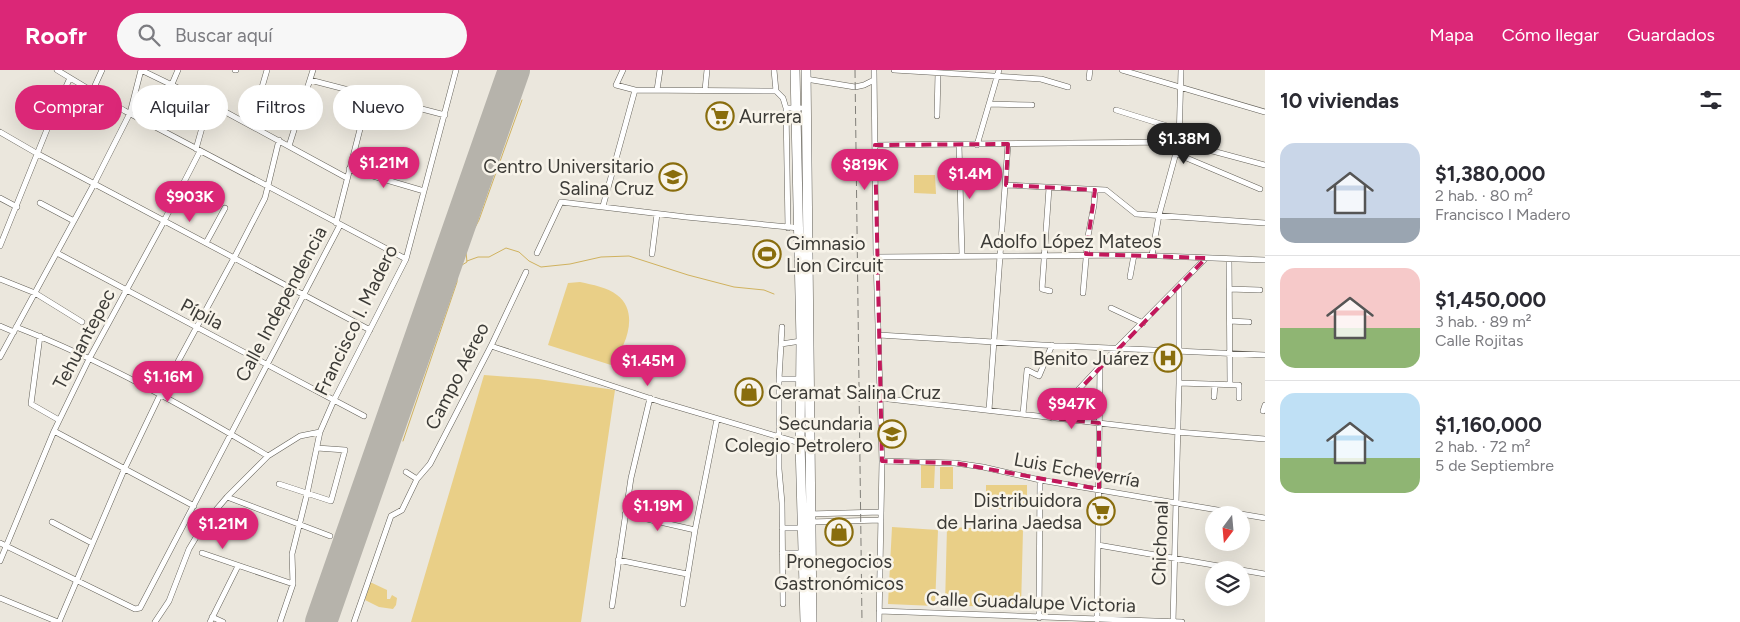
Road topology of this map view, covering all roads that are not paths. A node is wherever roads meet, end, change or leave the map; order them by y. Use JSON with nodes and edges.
{"nodes":[{"id":1,"x":56,"y":70,"type":"edge"},
{"id":2,"x":102,"y":70,"type":"edge"},
{"id":3,"x":141,"y":70,"type":"edge"},
{"id":4,"x":178,"y":70,"type":"edge"},
{"id":5,"x":267,"y":70,"type":"edge"},
{"id":6,"x":313,"y":70,"type":"edge"},
{"id":7,"x":456,"y":70,"type":"edge"},
{"id":8,"x":623,"y":70,"type":"edge"},
{"id":9,"x":660,"y":70,"type":"edge"},
{"id":10,"x":707,"y":70,"type":"edge"},
{"id":11,"x":774,"y":70,"type":"edge"},
{"id":12,"x":795,"y":70,"type":"edge"},
{"id":13,"x":874,"y":70,"type":"edge"},
{"id":14,"x":894,"y":70,"type":"edge"},
{"id":15,"x":999,"y":70,"type":"edge"},
{"id":16,"x":1090,"y":70,"type":"edge"},
{"id":17,"x":1122,"y":70,"type":"edge"},
{"id":18,"x":1181,"y":70,"type":"edge"},
{"id":19,"x":63,"y":72,"type":"edge"},
{"id":20,"x":951,"y":72,"type":"edge"},
{"id":21,"x":938,"y":73,"type":"junction"},
{"id":22,"x":806,"y":75,"type":"edge"},
{"id":23,"x":997,"y":76,"type":"junction"},
{"id":24,"x":70,"y":78,"type":"junction"},
{"id":25,"x":1089,"y":78,"type":"dead end"},
{"id":26,"x":310,"y":80,"type":"junction"},
{"id":27,"x":874,"y":80,"type":"junction"},
{"id":28,"x":172,"y":84,"type":"joint"},
{"id":29,"x":81,"y":85,"type":"edge"},
{"id":30,"x":95,"y":85,"type":"edge"},
{"id":31,"x":263,"y":85,"type":"edge"},
{"id":32,"x":333,"y":85,"type":"edge"},
{"id":33,"x":1180,"y":86,"type":"junction"},
{"id":34,"x":1068,"y":87,"type":"dead end"},
{"id":35,"x":635,"y":90,"type":"junction"},
{"id":36,"x":657,"y":90,"type":"junction"},
{"id":37,"x":704,"y":90,"type":"junction"},
{"id":38,"x":776,"y":91,"type":"junction"},
{"id":39,"x":989,"y":104,"type":"junction"},
{"id":40,"x":1032,"y":105,"type":"dead end"},
{"id":41,"x":786,"y":108,"type":"junction"},
{"id":42,"x":796,"y":108,"type":"junction"},
{"id":43,"x":806,"y":108,"type":"junction"},
{"id":44,"x":122,"y":109,"type":"edge"},
{"id":45,"x":423,"y":109,"type":"edge"},
{"id":46,"x":1116,"y":110,"type":"dead end"},
{"id":47,"x":1265,"y":112,"type":"edge"},
{"id":48,"x":130,"y":113,"type":"junction"},
{"id":49,"x":444,"y":115,"type":"junction"},
{"id":50,"x":937,"y":116,"type":"dead end"},
{"id":51,"x":203,"y":130,"type":"edge"},
{"id":52,"x":260,"y":130,"type":"edge"},
{"id":53,"x":360,"y":130,"type":"edge"},
{"id":54,"x":1180,"y":130,"type":"junction"},
{"id":55,"x":0,"y":132,"type":"edge"},
{"id":56,"x":279,"y":140,"type":"junction"},
{"id":57,"x":1179,"y":142,"type":"junction"},
{"id":58,"x":875,"y":144,"type":"junction"},
{"id":59,"x":977,"y":144,"type":"junction"},
{"id":60,"x":1008,"y":144,"type":"junction"},
{"id":61,"x":959,"y":145,"type":"junction"},
{"id":62,"x":289,"y":146,"type":"junction"},
{"id":63,"x":198,"y":150,"type":"junction"},
{"id":64,"x":38,"y":154,"type":"junction"},
{"id":65,"x":1176,"y":154,"type":"junction"},
{"id":66,"x":1265,"y":165,"type":"edge"},
{"id":67,"x":350,"y":169,"type":"junction"},
{"id":68,"x":347,"y":178,"type":"junction"},
{"id":69,"x":94,"y":184,"type":"junction"},
{"id":70,"x":1006,"y":185,"type":"junction"},
{"id":71,"x":268,"y":187,"type":"junction"},
{"id":72,"x":1049,"y":188,"type":"junction"},
{"id":73,"x":1260,"y":189,"type":"dead end"},
{"id":74,"x":424,"y":190,"type":"junction"},
{"id":75,"x":1095,"y":190,"type":"junction"},
{"id":76,"x":0,"y":198,"type":"edge"},
{"id":77,"x":40,"y":203,"type":"dead end"},
{"id":78,"x":17,"y":206,"type":"junction"},
{"id":79,"x":603,"y":206,"type":"junction"},
{"id":80,"x":224,"y":208,"type":"dead end"},
{"id":81,"x":657,"y":214,"type":"junction"},
{"id":82,"x":1159,"y":215,"type":"junction"},
{"id":83,"x":74,"y":221,"type":"junction"},
{"id":84,"x":164,"y":221,"type":"junction"},
{"id":85,"x":1265,"y":223,"type":"edge"},
{"id":86,"x":338,"y":224,"type":"junction"},
{"id":87,"x":788,"y":228,"type":"junction"},
{"id":88,"x":803,"y":228,"type":"junction"},
{"id":89,"x":3,"y":233,"type":"edge"},
{"id":90,"x":206,"y":243,"type":"junction"},
{"id":91,"x":0,"y":246,"type":"edge"},
{"id":92,"x":57,"y":253,"type":"junction"},
{"id":93,"x":537,"y":254,"type":"dead end"},
{"id":94,"x":652,"y":254,"type":"dead end"},
{"id":95,"x":1045,"y":254,"type":"junction"},
{"id":96,"x":1086,"y":254,"type":"junction"},
{"id":97,"x":1134,"y":254,"type":"junction"},
{"id":98,"x":962,"y":255,"type":"junction"},
{"id":99,"x":1000,"y":255,"type":"junction"},
{"id":100,"x":1152,"y":255,"type":"junction"},
{"id":101,"x":876,"y":257,"type":"junction"},
{"id":102,"x":234,"y":258,"type":"junction"},
{"id":103,"x":1206,"y":258,"type":"junction"},
{"id":104,"x":406,"y":259,"type":"junction"},
{"id":105,"x":1229,"y":259,"type":"junction"},
{"id":106,"x":1265,"y":260,"type":"edge"},
{"id":107,"x":526,"y":272,"type":"dead end"},
{"id":108,"x":1130,"y":277,"type":"dead end"},
{"id":109,"x":0,"y":279,"type":"edge"},
{"id":110,"x":1179,"y":286,"type":"junction"},
{"id":111,"x":1229,"y":289,"type":"junction"},
{"id":112,"x":127,"y":290,"type":"junction"},
{"id":113,"x":1260,"y":290,"type":"dead end"},
{"id":114,"x":1050,"y":291,"type":"dead end"},
{"id":115,"x":35,"y":292,"type":"junction"},
{"id":116,"x":1083,"y":293,"type":"dead end"},
{"id":117,"x":303,"y":295,"type":"junction"},
{"id":118,"x":1111,"y":308,"type":"dead end"},
{"id":119,"x":1230,"y":321,"type":"junction"},
{"id":120,"x":82,"y":322,"type":"dead end"},
{"id":121,"x":1250,"y":322,"type":"dead end"},
{"id":122,"x":1143,"y":323,"type":"junction"},
{"id":123,"x":0,"y":326,"type":"edge"},
{"id":124,"x":197,"y":328,"type":"junction"},
{"id":125,"x":782,"y":328,"type":"dead end"},
{"id":126,"x":15,"y":329,"type":"junction"},
{"id":127,"x":370,"y":330,"type":"junction"},
{"id":128,"x":879,"y":335,"type":"junction"},
{"id":129,"x":40,"y":336,"type":"junction"},
{"id":130,"x":801,"y":341,"type":"junction"},
{"id":131,"x":994,"y":342,"type":"junction"},
{"id":132,"x":781,"y":344,"type":"junction"},
{"id":133,"x":1052,"y":345,"type":"junction"},
{"id":134,"x":491,"y":346,"type":"junction"},
{"id":135,"x":1117,"y":348,"type":"junction"},
{"id":136,"x":1179,"y":352,"type":"junction"},
{"id":137,"x":1230,"y":354,"type":"junction"},
{"id":138,"x":1265,"y":355,"type":"edge"},
{"id":139,"x":0,"y":357,"type":"edge"},
{"id":140,"x":89,"y":359,"type":"junction"},
{"id":141,"x":267,"y":365,"type":"junction"},
{"id":142,"x":1100,"y":366,"type":"junction"},
{"id":143,"x":778,"y":379,"type":"junction"},
{"id":144,"x":800,"y":379,"type":"junction"},
{"id":145,"x":1179,"y":383,"type":"junction"},
{"id":146,"x":1214,"y":384,"type":"junction"},
{"id":147,"x":1230,"y":384,"type":"junction"},
{"id":148,"x":160,"y":395,"type":"junction"},
{"id":149,"x":1214,"y":397,"type":"dead end"},
{"id":150,"x":650,"y":398,"type":"junction"},
{"id":151,"x":880,"y":398,"type":"junction"},
{"id":152,"x":1239,"y":398,"type":"dead end"},
{"id":153,"x":334,"y":400,"type":"junction"},
{"id":154,"x":988,"y":410,"type":"junction"},
{"id":155,"x":1022,"y":414,"type":"junction"},
{"id":156,"x":364,"y":416,"type":"dead end"},
{"id":157,"x":1052,"y":418,"type":"junction"},
{"id":158,"x":717,"y":419,"type":"junction"},
{"id":159,"x":59,"y":420,"type":"junction"},
{"id":160,"x":1099,"y":423,"type":"junction"},
{"id":161,"x":54,"y":432,"type":"junction"},
{"id":162,"x":320,"y":432,"type":"junction"},
{"id":163,"x":1177,"y":432,"type":"junction"},
{"id":164,"x":230,"y":434,"type":"junction"},
{"id":165,"x":780,"y":436,"type":"junction"},
{"id":166,"x":1265,"y":439,"type":"edge"},
{"id":167,"x":800,"y":443,"type":"junction"},
{"id":168,"x":317,"y":448,"type":"junction"},
{"id":169,"x":268,"y":456,"type":"junction"},
{"id":170,"x":882,"y":461,"type":"junction"},
{"id":171,"x":124,"y":470,"type":"junction"},
{"id":172,"x":406,"y":472,"type":"dead end"},
{"id":173,"x":417,"y":479,"type":"junction"},
{"id":174,"x":1040,"y":480,"type":"junction"},
{"id":175,"x":279,"y":484,"type":"dead end"},
{"id":176,"x":1099,"y":489,"type":"junction"},
{"id":177,"x":308,"y":494,"type":"junction"},
{"id":178,"x":227,"y":497,"type":"junction"},
{"id":179,"x":1177,"y":504,"type":"junction"},
{"id":180,"x":194,"y":506,"type":"junction"},
{"id":181,"x":881,"y":512,"type":"junction"},
{"id":182,"x":626,"y":514,"type":"junction"},
{"id":183,"x":1265,"y":518,"type":"edge"},
{"id":184,"x":806,"y":520,"type":"junction"},
{"id":185,"x":881,"y":520,"type":"junction"},
{"id":186,"x":52,"y":522,"type":"dead end"},
{"id":187,"x":299,"y":526,"type":"junction"},
{"id":188,"x":782,"y":528,"type":"junction"},
{"id":189,"x":695,"y":530,"type":"junction"},
{"id":190,"x":330,"y":536,"type":"dead end"},
{"id":191,"x":0,"y":543,"type":"edge"},
{"id":192,"x":92,"y":543,"type":"junction"},
{"id":193,"x":1098,"y":545,"type":"junction"},
{"id":194,"x":6,"y":546,"type":"junction"},
{"id":195,"x":202,"y":553,"type":"dead end"},
{"id":196,"x":782,"y":553,"type":"junction"},
{"id":197,"x":804,"y":553,"type":"junction"},
{"id":198,"x":1176,"y":559,"type":"junction"},
{"id":199,"x":618,"y":560,"type":"junction"},
{"id":200,"x":0,"y":561,"type":"edge"},
{"id":201,"x":238,"y":566,"type":"junction"},
{"id":202,"x":687,"y":574,"type":"junction"},
{"id":203,"x":1265,"y":574,"type":"edge"},
{"id":204,"x":77,"y":580,"type":"junction"},
{"id":205,"x":293,"y":584,"type":"junction"},
{"id":206,"x":0,"y":598,"type":"edge"},
{"id":207,"x":682,"y":604,"type":"dead end"},
{"id":208,"x":783,"y":604,"type":"dead end"},
{"id":209,"x":612,"y":606,"type":"dead end"},
{"id":210,"x":879,"y":611,"type":"junction"},
{"id":211,"x":1039,"y":618,"type":"junction"},
{"id":212,"x":211,"y":620,"type":"edge"},
{"id":213,"x":1097,"y":620,"type":"junction"},
{"id":214,"x":58,"y":622,"type":"edge"},
{"id":215,"x":155,"y":622,"type":"edge"},
{"id":216,"x":223,"y":622,"type":"edge"},
{"id":217,"x":280,"y":622,"type":"edge"},
{"id":218,"x":354,"y":622,"type":"edge"},
{"id":219,"x":805,"y":622,"type":"edge"},
{"id":220,"x":812,"y":622,"type":"edge"},
{"id":221,"x":879,"y":622,"type":"edge"},
{"id":222,"x":1134,"y":622,"type":"edge"},
{"id":223,"x":1173,"y":622,"type":"edge"},
{"id":224,"x":1182,"y":622,"type":"edge"}],
"edges":[{"from":1,"to":19,"type":"street"},
{"from":2,"to":30,"type":"street"},
{"from":3,"to":28,"type":"street"},
{"from":3,"to":48,"type":"street"},
{"from":4,"to":28,"type":"street"},
{"from":5,"to":31,"type":"street"},
{"from":6,"to":26,"type":"street"},
{"from":7,"to":49,"type":"street","name":"Francisco I. Madero"},
{"from":8,"to":35,"type":"street"},
{"from":9,"to":36,"type":"street"},
{"from":10,"to":37,"type":"street"},
{"from":11,"to":38,"type":"street"},
{"from":12,"to":42,"type":"main road"},
{"from":13,"to":27,"type":"street"},
{"from":14,"to":21,"type":"street"},
{"from":15,"to":23,"type":"street"},
{"from":16,"to":25,"type":"street"},
{"from":17,"to":33,"type":"street"},
{"from":18,"to":33,"type":"street"},
{"from":19,"to":24,"type":"street"},
{"from":20,"to":21,"type":"street"},
{"from":20,"to":23,"type":"street"},
{"from":21,"to":50,"type":"street"},
{"from":22,"to":27,"type":"street"},
{"from":22,"to":43,"type":"main road"},
{"from":23,"to":34,"type":"street"},
{"from":23,"to":39,"type":"street"},
{"from":24,"to":29,"type":"street"},
{"from":24,"to":64,"type":"street"},
{"from":26,"to":32,"type":"street"},
{"from":26,"to":62,"type":"street"},
{"from":27,"to":58,"type":"street"},
{"from":33,"to":47,"type":"street"},
{"from":33,"to":54,"type":"street"},
{"from":35,"to":36,"type":"street"},
{"from":35,"to":79,"type":"street"},
{"from":36,"to":37,"type":"street"},
{"from":37,"to":38,"type":"street"},
{"from":38,"to":41,"type":"street"},
{"from":39,"to":40,"type":"street"},
{"from":39,"to":59,"type":"street"},
{"from":41,"to":42,"type":"street"},
{"from":41,"to":87,"type":"street"},
{"from":42,"to":43,"type":"street"},
{"from":42,"to":88,"type":"main road"},
{"from":43,"to":88,"type":"main road"},
{"from":44,"to":48,"type":"street"},
{"from":45,"to":49,"type":"street"},
{"from":46,"to":54,"type":"street"},
{"from":48,"to":63,"type":"street"},
{"from":48,"to":69,"type":"street"},
{"from":49,"to":74,"type":"street","name":"Francisco I. Madero"},
{"from":51,"to":63,"type":"street","name":"Tehuantepec"},
{"from":52,"to":56,"type":"street"},
{"from":53,"to":67,"type":"street","name":"Calle Independencia"},
{"from":54,"to":57,"type":"street"},
{"from":55,"to":64,"type":"street"},
{"from":56,"to":62,"type":"street"},
{"from":56,"to":71,"type":"street"},
{"from":57,"to":60,"type":"street"},
{"from":57,"to":65,"type":"street"},
{"from":57,"to":66,"type":"street"},
{"from":58,"to":61,"type":"street"},
{"from":58,"to":101,"type":"street"},
{"from":59,"to":60,"type":"street"},
{"from":59,"to":61,"type":"street"},
{"from":60,"to":70,"type":"street"},
{"from":61,"to":98,"type":"street"},
{"from":62,"to":68,"type":"street"},
{"from":63,"to":71,"type":"street"},
{"from":63,"to":84,"type":"street","name":"Tehuantepec"},
{"from":64,"to":69,"type":"street"},
{"from":64,"to":78,"type":"street"},
{"from":65,"to":73,"type":"street"},
{"from":65,"to":82,"type":"street"},
{"from":67,"to":68,"type":"street","name":"Calle Independencia"},
{"from":67,"to":74,"type":"street"},
{"from":68,"to":86,"type":"street","name":"Calle Independencia"},
{"from":69,"to":83,"type":"street"},
{"from":69,"to":84,"type":"street"},
{"from":70,"to":72,"type":"street"},
{"from":70,"to":99,"type":"street"},
{"from":71,"to":86,"type":"street"},
{"from":71,"to":102,"type":"street"},
{"from":72,"to":75,"type":"street"},
{"from":72,"to":95,"type":"street"},
{"from":74,"to":104,"type":"street","name":"Francisco I. Madero"},
{"from":75,"to":82,"type":"street"},
{"from":75,"to":96,"type":"street"},
{"from":76,"to":78,"type":"street"},
{"from":77,"to":83,"type":"street"},
{"from":78,"to":89,"type":"street"},
{"from":79,"to":81,"type":"street"},
{"from":79,"to":93,"type":"street"},
{"from":80,"to":90,"type":"street"},
{"from":81,"to":87,"type":"street"},
{"from":81,"to":94,"type":"street"},
{"from":82,"to":85,"type":"street"},
{"from":82,"to":100,"type":"street"},
{"from":83,"to":92,"type":"street"},
{"from":84,"to":90,"type":"street"},
{"from":84,"to":112,"type":"street","name":"Tehuantepec"},
{"from":86,"to":104,"type":"street"},
{"from":86,"to":117,"type":"street","name":"Calle Independencia"},
{"from":87,"to":88,"type":"street"},
{"from":88,"to":130,"type":"main road"},
{"from":88,"to":184,"type":"main road"},
{"from":89,"to":91,"type":"street"},
{"from":90,"to":102,"type":"street"},
{"from":92,"to":112,"type":"street","name":"Pípila"},
{"from":92,"to":115,"type":"street"},
{"from":95,"to":96,"type":"street","name":"Adolfo López Mateos"},
{"from":95,"to":99,"type":"street","name":"Adolfo López Mateos"},
{"from":95,"to":114,"type":"street"},
{"from":96,"to":97,"type":"street","name":"Adolfo López Mateos"},
{"from":96,"to":116,"type":"street"},
{"from":97,"to":100,"type":"street","name":"Adolfo López Mateos"},
{"from":97,"to":108,"type":"street"},
{"from":98,"to":99,"type":"street","name":"Adolfo López Mateos"},
{"from":98,"to":101,"type":"street","name":"Adolfo López Mateos"},
{"from":99,"to":131,"type":"street"},
{"from":100,"to":103,"type":"street","name":"Adolfo López Mateos"},
{"from":101,"to":128,"type":"street"},
{"from":102,"to":117,"type":"street"},
{"from":102,"to":124,"type":"street"},
{"from":103,"to":105,"type":"street","name":"Adolfo López Mateos"},
{"from":103,"to":110,"type":"street"},
{"from":104,"to":127,"type":"street","name":"Francisco I. Madero"},
{"from":105,"to":106,"type":"street","name":"Adolfo López Mateos"},
{"from":105,"to":111,"type":"street"},
{"from":107,"to":134,"type":"street","name":"Campo Aéreo"},
{"from":109,"to":115,"type":"street"},
{"from":110,"to":122,"type":"street"},
{"from":110,"to":136,"type":"street","name":"Chichonal"},
{"from":111,"to":113,"type":"street"},
{"from":111,"to":119,"type":"street"},
{"from":112,"to":124,"type":"street","name":"Pípila"},
{"from":112,"to":140,"type":"street","name":"Tehuantepec"},
{"from":115,"to":120,"type":"street"},
{"from":115,"to":126,"type":"street"},
{"from":117,"to":127,"type":"street"},
{"from":117,"to":141,"type":"street","name":"Calle Independencia"},
{"from":118,"to":122,"type":"street"},
{"from":119,"to":121,"type":"street"},
{"from":119,"to":137,"type":"street"},
{"from":122,"to":135,"type":"street"},
{"from":123,"to":126,"type":"street"},
{"from":124,"to":141,"type":"street","name":"Pípila"},
{"from":124,"to":148,"type":"street"},
{"from":125,"to":132,"type":"street"},
{"from":126,"to":129,"type":"street"},
{"from":126,"to":139,"type":"street"},
{"from":127,"to":153,"type":"street","name":"Francisco I. Madero"},
{"from":128,"to":131,"type":"street"},
{"from":128,"to":151,"type":"street"},
{"from":129,"to":140,"type":"street"},
{"from":129,"to":159,"type":"street"},
{"from":130,"to":132,"type":"street"},
{"from":130,"to":144,"type":"main road"},
{"from":131,"to":133,"type":"street"},
{"from":131,"to":154,"type":"street"},
{"from":132,"to":143,"type":"street"},
{"from":133,"to":135,"type":"street"},
{"from":133,"to":155,"type":"street"},
{"from":134,"to":150,"type":"street"},
{"from":134,"to":173,"type":"street","name":"Campo Aéreo"},
{"from":135,"to":136,"type":"street"},
{"from":135,"to":142,"type":"street"},
{"from":136,"to":137,"type":"street"},
{"from":136,"to":145,"type":"street","name":"Chichonal"},
{"from":137,"to":138,"type":"street"},
{"from":137,"to":147,"type":"street"},
{"from":140,"to":148,"type":"street"},
{"from":140,"to":159,"type":"street","name":"Tehuantepec"},
{"from":141,"to":153,"type":"street","name":"Pípila"},
{"from":141,"to":164,"type":"street","name":"Calle Independencia"},
{"from":142,"to":157,"type":"street"},
{"from":142,"to":160,"type":"street"},
{"from":143,"to":144,"type":"street"},
{"from":143,"to":165,"type":"street"},
{"from":144,"to":167,"type":"main road"},
{"from":145,"to":146,"type":"street"},
{"from":145,"to":163,"type":"street","name":"Chichonal"},
{"from":146,"to":147,"type":"street"},
{"from":146,"to":149,"type":"street"},
{"from":147,"to":152,"type":"street"},
{"from":148,"to":164,"type":"street"},
{"from":148,"to":171,"type":"street"},
{"from":150,"to":158,"type":"street"},
{"from":150,"to":182,"type":"street"},
{"from":151,"to":154,"type":"street"},
{"from":151,"to":170,"type":"street"},
{"from":153,"to":156,"type":"street","name":"Pípila"},
{"from":153,"to":162,"type":"street","name":"Francisco I. Madero"},
{"from":154,"to":155,"type":"street"},
{"from":155,"to":157,"type":"street"},
{"from":157,"to":160,"type":"street"},
{"from":158,"to":165,"type":"street"},
{"from":158,"to":189,"type":"street"},
{"from":159,"to":161,"type":"street","name":"Tehuantepec"},
{"from":160,"to":163,"type":"street"},
{"from":160,"to":176,"type":"street"},
{"from":161,"to":171,"type":"street"},
{"from":161,"to":194,"type":"street","name":"Tehuantepec"},
{"from":162,"to":168,"type":"street","name":"Francisco I. Madero"},
{"from":162,"to":169,"type":"street"},
{"from":163,"to":166,"type":"street"},
{"from":163,"to":179,"type":"street","name":"Chichonal"},
{"from":164,"to":169,"type":"street"},
{"from":164,"to":180,"type":"street","name":"Calle Independencia"},
{"from":165,"to":167,"type":"street"},
{"from":165,"to":188,"type":"street"},
{"from":167,"to":184,"type":"main road"},
{"from":168,"to":177,"type":"street","name":"Francisco I. Madero"},
{"from":168,"to":177,"type":"street"},
{"from":169,"to":178,"type":"street"},
{"from":170,"to":174,"type":"street","name":"Luis Echeverría"},
{"from":170,"to":181,"type":"street"},
{"from":171,"to":180,"type":"street"},
{"from":171,"to":192,"type":"street"},
{"from":172,"to":173,"type":"street"},
{"from":173,"to":218,"type":"street","name":"Campo Aéreo"},
{"from":174,"to":176,"type":"street","name":"Luis Echeverría"},
{"from":174,"to":211,"type":"street"},
{"from":175,"to":177,"type":"street"},
{"from":176,"to":179,"type":"street","name":"Luis Echeverría"},
{"from":176,"to":193,"type":"street"},
{"from":177,"to":187,"type":"street","name":"Francisco I. Madero"},
{"from":178,"to":187,"type":"street"},
{"from":178,"to":215,"type":"street"},
{"from":179,"to":183,"type":"street","name":"Luis Echeverría"},
{"from":179,"to":198,"type":"street","name":"Chichonal"},
{"from":180,"to":204,"type":"street","name":"Calle Independencia"},
{"from":181,"to":184,"type":"street"},
{"from":181,"to":185,"type":"street"},
{"from":182,"to":189,"type":"street"},
{"from":182,"to":199,"type":"street"},
{"from":184,"to":185,"type":"street"},
{"from":184,"to":188,"type":"street"},
{"from":184,"to":197,"type":"main road"},
{"from":184,"to":220,"type":"main road"},
{"from":185,"to":210,"type":"street"},
{"from":186,"to":192,"type":"street"},
{"from":187,"to":190,"type":"street"},
{"from":187,"to":205,"type":"street","name":"Francisco I. Madero"},
{"from":188,"to":196,"type":"street"},
{"from":189,"to":202,"type":"street"},
{"from":191,"to":194,"type":"street"},
{"from":192,"to":204,"type":"street"},
{"from":193,"to":198,"type":"street"},
{"from":193,"to":213,"type":"street"},
{"from":194,"to":200,"type":"street","name":"Tehuantepec"},
{"from":194,"to":204,"type":"street"},
{"from":195,"to":201,"type":"street"},
{"from":196,"to":197,"type":"street"},
{"from":196,"to":208,"type":"street"},
{"from":197,"to":219,"type":"main road"},
{"from":198,"to":203,"type":"street"},
{"from":198,"to":223,"type":"street","name":"Chichonal"},
{"from":199,"to":202,"type":"street"},
{"from":199,"to":209,"type":"street"},
{"from":201,"to":205,"type":"street"},
{"from":201,"to":212,"type":"street"},
{"from":202,"to":207,"type":"street"},
{"from":204,"to":214,"type":"street"},
{"from":205,"to":217,"type":"street"},
{"from":206,"to":214,"type":"street"},
{"from":210,"to":211,"type":"street","name":"Calle Guadalupe Victoria"},
{"from":210,"to":221,"type":"street"},
{"from":211,"to":213,"type":"street","name":"Calle Guadalupe Victoria"},
{"from":212,"to":216,"type":"street"},
{"from":213,"to":222,"type":"street","name":"Calle Guadalupe Victoria"},
{"from":222,"to":223,"type":"street","name":"Calle Guadalupe Victoria"},
{"from":223,"to":224,"type":"street","name":"Calle Guadalupe Victoria"}]}
